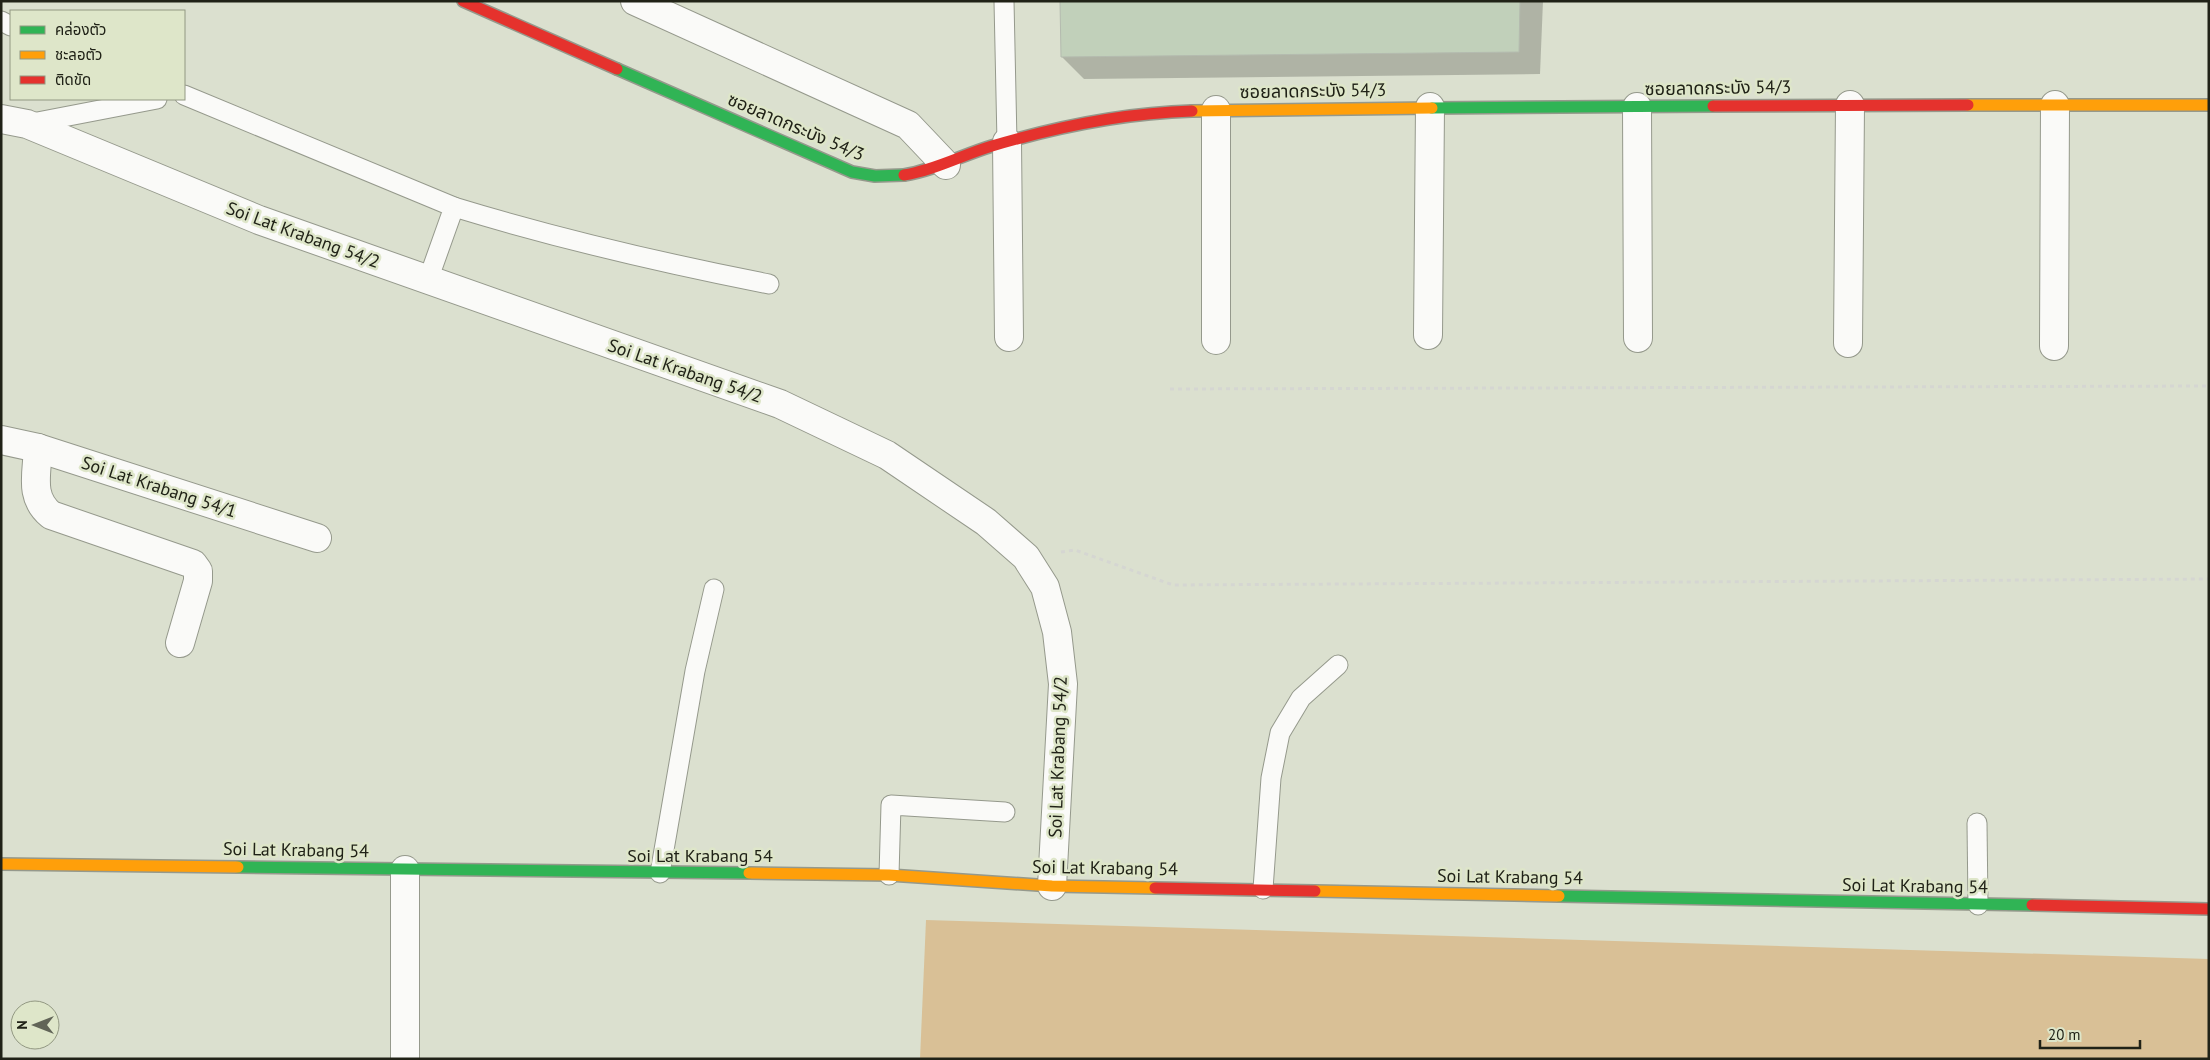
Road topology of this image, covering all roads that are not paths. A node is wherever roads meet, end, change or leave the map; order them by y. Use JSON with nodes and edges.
{"nodes":[{"id":1,"x":463,"y":1,"type":"edge"},
{"id":2,"x":635,"y":1,"type":"edge"},
{"id":3,"x":1004,"y":1,"type":"edge"},
{"id":4,"x":185,"y":95,"type":"edge"},
{"id":5,"x":150,"y":100,"type":"edge"},
{"id":6,"x":1850,"y":105,"type":"junction"},
{"id":7,"x":2056,"y":105,"type":"junction"},
{"id":8,"x":2209,"y":105,"type":"edge"},
{"id":9,"x":1430,"y":107,"type":"junction"},
{"id":10,"x":1637,"y":107,"type":"junction"},
{"id":11,"x":1216,"y":110,"type":"junction"},
{"id":12,"x":14,"y":121,"type":"edge"},
{"id":13,"x":1007,"y":142,"type":"junction"},
{"id":14,"x":946,"y":165,"type":"junction"},
{"id":15,"x":454,"y":208,"type":"junction"},
{"id":16,"x":428,"y":280,"type":"junction"},
{"id":17,"x":769,"y":284,"type":"dead end"},
{"id":18,"x":1428,"y":335,"type":"dead end"},
{"id":19,"x":1009,"y":337,"type":"dead end"},
{"id":20,"x":1638,"y":338,"type":"dead end"},
{"id":21,"x":1216,"y":340,"type":"dead end"},
{"id":22,"x":1848,"y":343,"type":"dead end"},
{"id":23,"x":2054,"y":346,"type":"dead end"},
{"id":24,"x":1,"y":440,"type":"edge"},
{"id":25,"x":38,"y":448,"type":"junction"},
{"id":26,"x":317,"y":538,"type":"dead end"},
{"id":27,"x":714,"y":590,"type":"dead end"},
{"id":28,"x":180,"y":643,"type":"dead end"},
{"id":29,"x":1338,"y":665,"type":"dead end"},
{"id":30,"x":1005,"y":812,"type":"dead end"},
{"id":31,"x":1977,"y":823,"type":"dead end"},
{"id":32,"x":1,"y":864,"type":"edge"},
{"id":33,"x":405,"y":870,"type":"junction"},
{"id":34,"x":660,"y":873,"type":"junction"},
{"id":35,"x":889,"y":875,"type":"junction"},
{"id":36,"x":1052,"y":886,"type":"junction"},
{"id":37,"x":1263,"y":889,"type":"junction"},
{"id":38,"x":1978,"y":905,"type":"junction"},
{"id":39,"x":2209,"y":908,"type":"edge"},
{"id":40,"x":405,"y":1059,"type":"edge"}],
"edges":[{"from":1,"to":14,"type":"main road","name":"ซอยลาดกระบัง 54/3"},
{"from":2,"to":14,"type":"street"},
{"from":3,"to":13,"type":"lane"},
{"from":4,"to":15,"type":"lane"},
{"from":5,"to":12,"type":"lane"},
{"from":6,"to":7,"type":"main road","name":"ซอยลาดกระบัง 54/3"},
{"from":6,"to":10,"type":"main road","name":"ซอยลาดกระบัง 54/3"},
{"from":6,"to":22,"type":"street"},
{"from":7,"to":8,"type":"main road","name":"ซอยลาดกระบัง 54/3"},
{"from":7,"to":23,"type":"street"},
{"from":9,"to":10,"type":"main road","name":"ซอยลาดกระบัง 54/3"},
{"from":9,"to":11,"type":"main road","name":"ซอยลาดกระบัง 54/3"},
{"from":9,"to":18,"type":"street"},
{"from":10,"to":20,"type":"street"},
{"from":11,"to":13,"type":"main road","name":"ซอยลาดกระบัง 54/3"},
{"from":11,"to":21,"type":"street"},
{"from":12,"to":16,"type":"street","name":"Soi Lat Krabang 54/2"},
{"from":13,"to":14,"type":"main road","name":"ซอยลาดกระบัง 54/3"},
{"from":13,"to":19,"type":"street"},
{"from":15,"to":16,"type":"lane"},
{"from":15,"to":17,"type":"lane"},
{"from":16,"to":36,"type":"street","name":"Soi Lat Krabang 54/2"},
{"from":24,"to":25,"type":"street","name":"Soi Lat Krabang 54/1"},
{"from":25,"to":26,"type":"street","name":"Soi Lat Krabang 54/1"},
{"from":25,"to":28,"type":"street"},
{"from":27,"to":34,"type":"lane"},
{"from":29,"to":37,"type":"lane"},
{"from":30,"to":35,"type":"lane"},
{"from":31,"to":38,"type":"lane"},
{"from":32,"to":33,"type":"main road","name":"Soi Lat Krabang 54"},
{"from":33,"to":34,"type":"main road","name":"Soi Lat Krabang 54"},
{"from":33,"to":40,"type":"street"},
{"from":34,"to":35,"type":"main road","name":"Soi Lat Krabang 54"},
{"from":35,"to":36,"type":"main road","name":"Soi Lat Krabang 54"},
{"from":36,"to":37,"type":"main road","name":"Soi Lat Krabang 54"},
{"from":37,"to":38,"type":"main road","name":"Soi Lat Krabang 54"},
{"from":38,"to":39,"type":"main road","name":"Soi Lat Krabang 54"}]}
